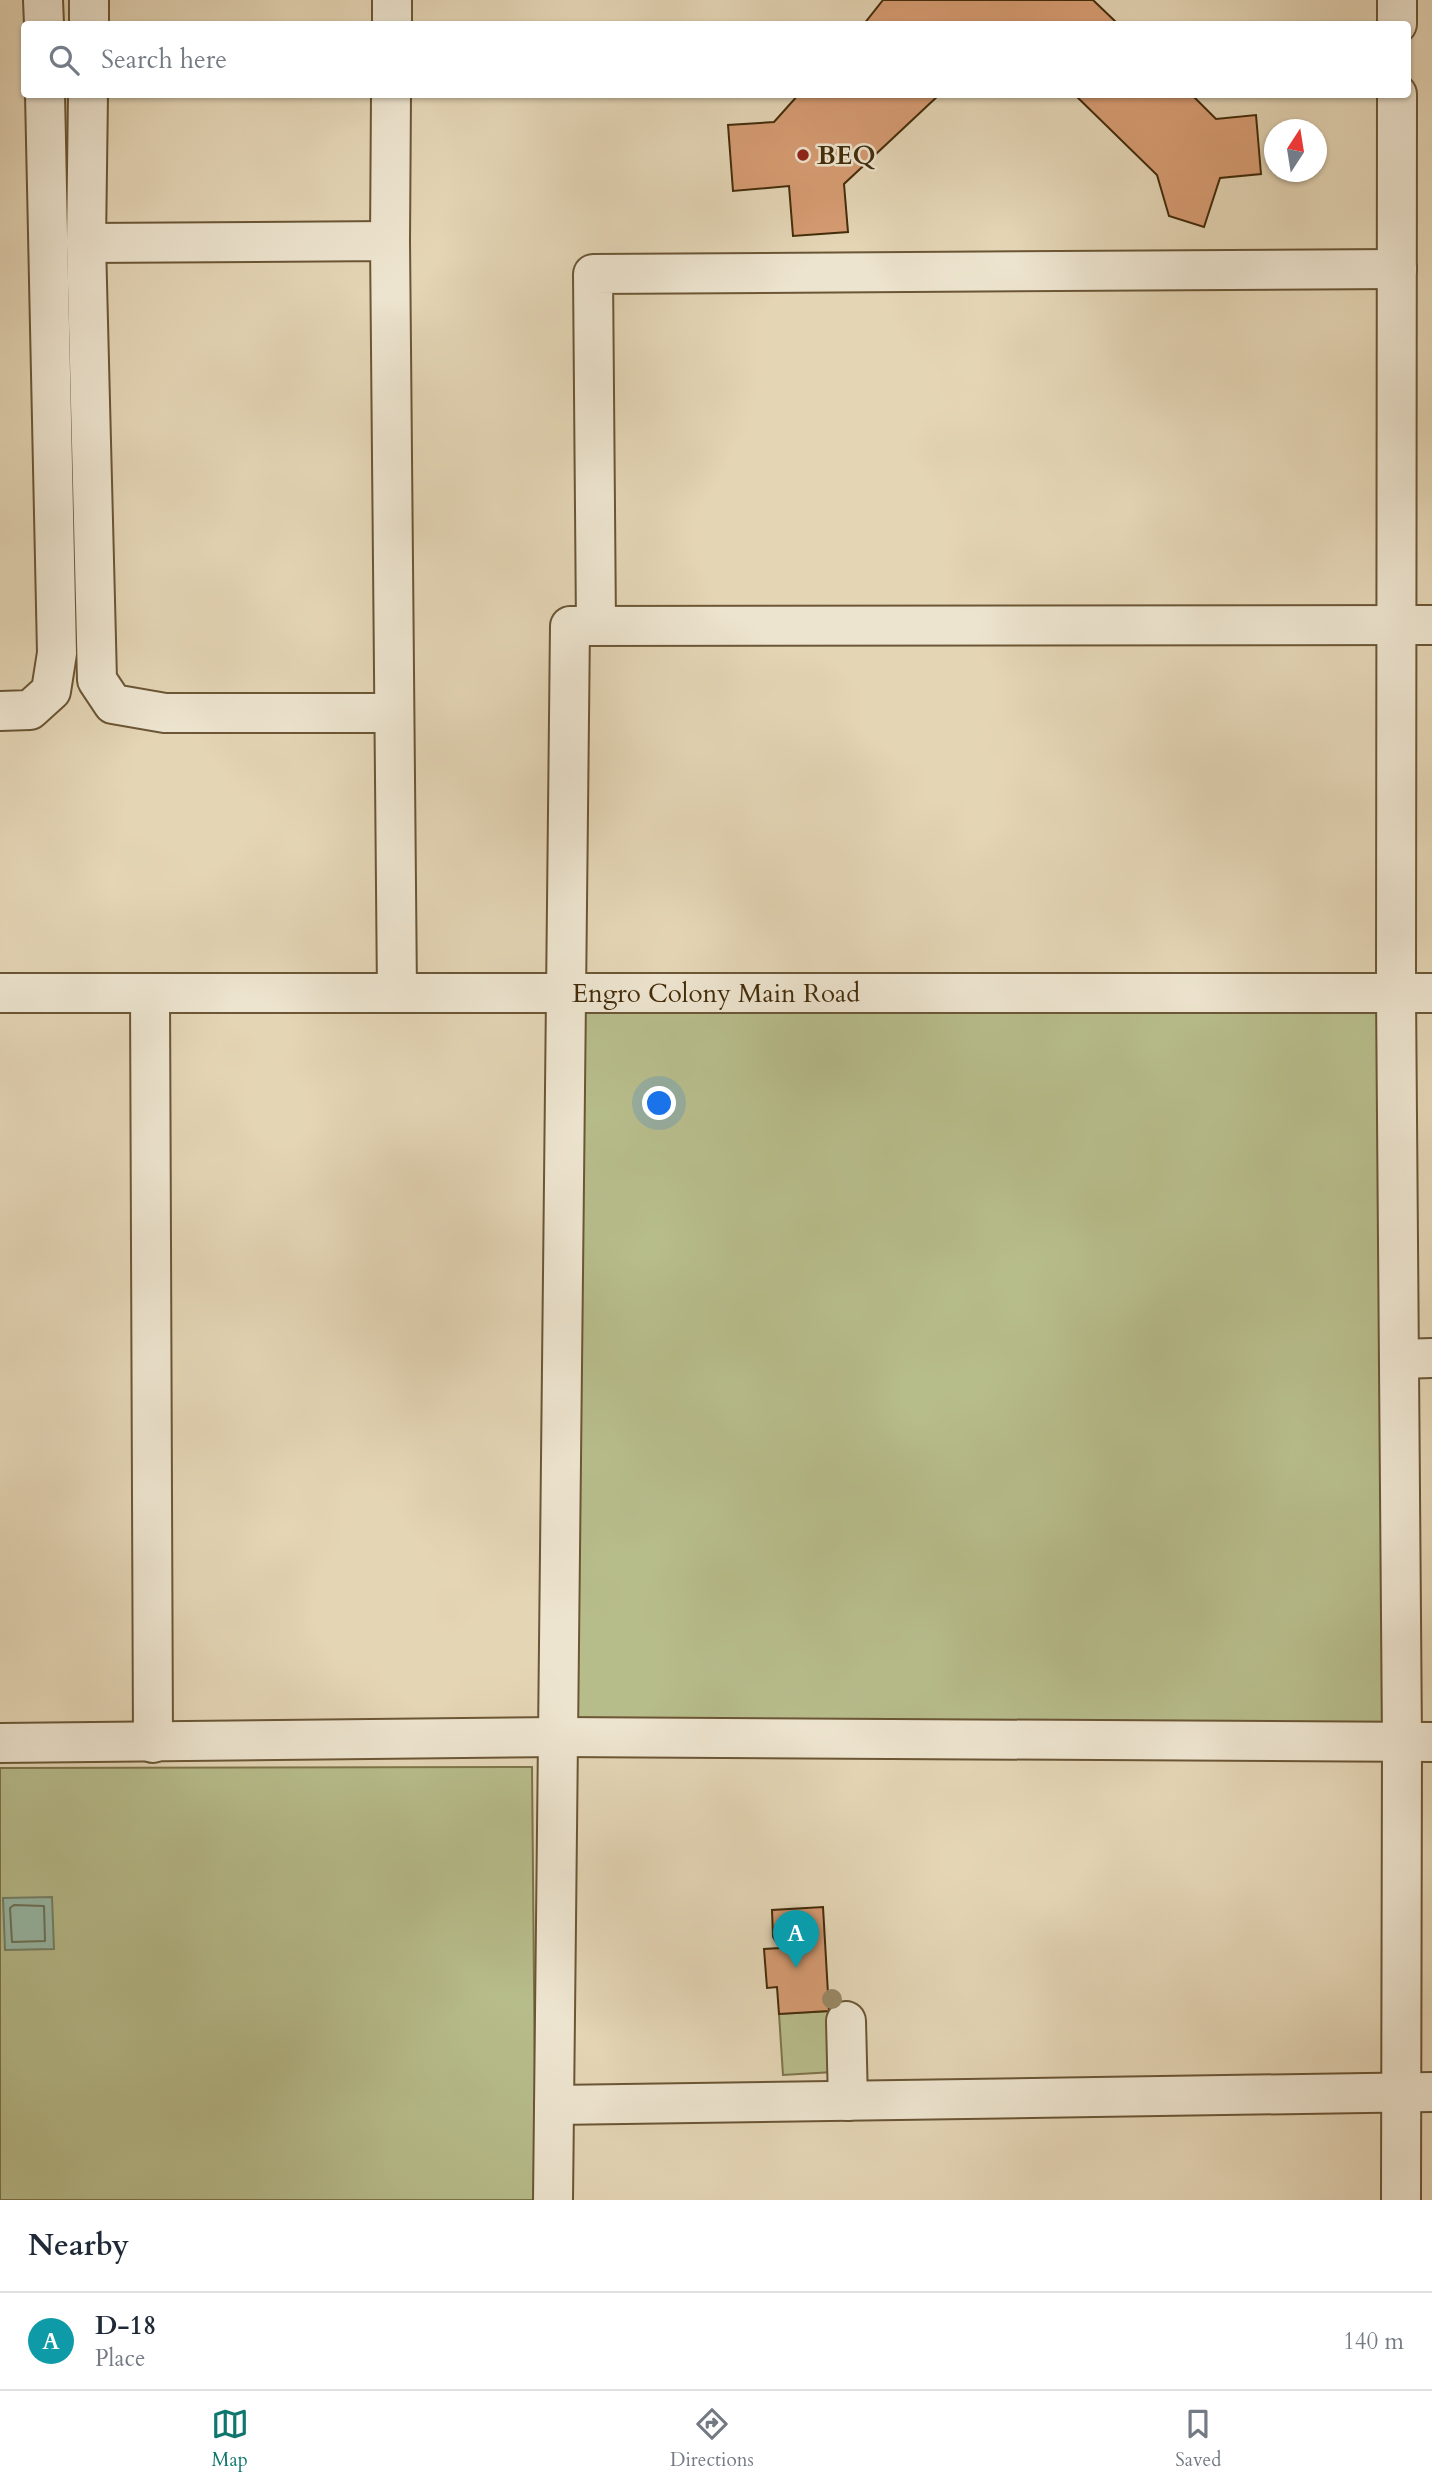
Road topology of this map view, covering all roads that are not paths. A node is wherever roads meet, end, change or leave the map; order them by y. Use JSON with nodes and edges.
{"nodes":[{"id":1,"x":43,"y":0,"type":"edge"},
{"id":2,"x":89,"y":0,"type":"edge"},
{"id":3,"x":392,"y":0,"type":"edge"},
{"id":4,"x":1397,"y":0,"type":"edge"},
{"id":5,"x":44,"y":21,"type":"edge"},
{"id":6,"x":89,"y":21,"type":"edge"},
{"id":7,"x":392,"y":21,"type":"edge"},
{"id":8,"x":1397,"y":21,"type":"edge"},
{"id":9,"x":45,"y":98,"type":"edge"},
{"id":10,"x":88,"y":98,"type":"edge"},
{"id":11,"x":391,"y":98,"type":"edge"},
{"id":12,"x":1397,"y":98,"type":"edge"},
{"id":13,"x":390,"y":241,"type":"junction"},
{"id":14,"x":86,"y":243,"type":"junction"},
{"id":15,"x":1397,"y":269,"type":"junction"},
{"id":16,"x":1414,"y":625,"type":"edge"},
{"id":17,"x":596,"y":626,"type":"junction"},
{"id":18,"x":0,"y":710,"type":"edge"},
{"id":19,"x":394,"y":713,"type":"junction"},
{"id":20,"x":0,"y":993,"type":"edge"},
{"id":21,"x":150,"y":993,"type":"junction"},
{"id":22,"x":397,"y":993,"type":"junction"},
{"id":23,"x":566,"y":993,"type":"junction"},
{"id":24,"x":1414,"y":993,"type":"edge"},
{"id":25,"x":1416,"y":1358,"type":"edge"},
{"id":26,"x":558,"y":1737,"type":"junction"},
{"id":27,"x":1417,"y":1742,"type":"edge"},
{"id":28,"x":0,"y":1743,"type":"edge"},
{"id":29,"x":153,"y":1743,"type":"junction"},
{"id":30,"x":845,"y":2021,"type":"dead end"},
{"id":31,"x":1417,"y":2093,"type":"edge"},
{"id":32,"x":848,"y":2101,"type":"junction"},
{"id":33,"x":555,"y":2105,"type":"junction"},
{"id":34,"x":554,"y":2200,"type":"edge"},
{"id":35,"x":1401,"y":2200,"type":"edge"}],
"edges":[{"from":1,"to":5,"type":"street"},
{"from":2,"to":6,"type":"street"},
{"from":3,"to":7,"type":"street"},
{"from":4,"to":8,"type":"street"},
{"from":9,"to":18,"type":"street"},
{"from":10,"to":14,"type":"street"},
{"from":11,"to":13,"type":"street"},
{"from":12,"to":15,"type":"street"},
{"from":13,"to":14,"type":"street"},
{"from":13,"to":19,"type":"street"},
{"from":14,"to":19,"type":"street"},
{"from":15,"to":16,"type":"street"},
{"from":15,"to":17,"type":"street"},
{"from":16,"to":17,"type":"street"},
{"from":16,"to":24,"type":"street"},
{"from":17,"to":23,"type":"street"},
{"from":19,"to":22,"type":"street"},
{"from":20,"to":21,"type":"street","name":"Engro Colony Main Road"},
{"from":21,"to":22,"type":"street","name":"Engro Colony Main Road"},
{"from":21,"to":29,"type":"street"},
{"from":22,"to":23,"type":"street","name":"Engro Colony Main Road"},
{"from":23,"to":24,"type":"street","name":"Engro Colony Main Road"},
{"from":23,"to":26,"type":"street"},
{"from":24,"to":25,"type":"street"},
{"from":25,"to":27,"type":"street"},
{"from":26,"to":27,"type":"street"},
{"from":26,"to":29,"type":"street"},
{"from":26,"to":33,"type":"street"},
{"from":27,"to":31,"type":"street"},
{"from":28,"to":29,"type":"street"},
{"from":30,"to":32,"type":"street"},
{"from":31,"to":32,"type":"street"},
{"from":31,"to":35,"type":"street"},
{"from":32,"to":33,"type":"street"},
{"from":33,"to":34,"type":"street"}]}
